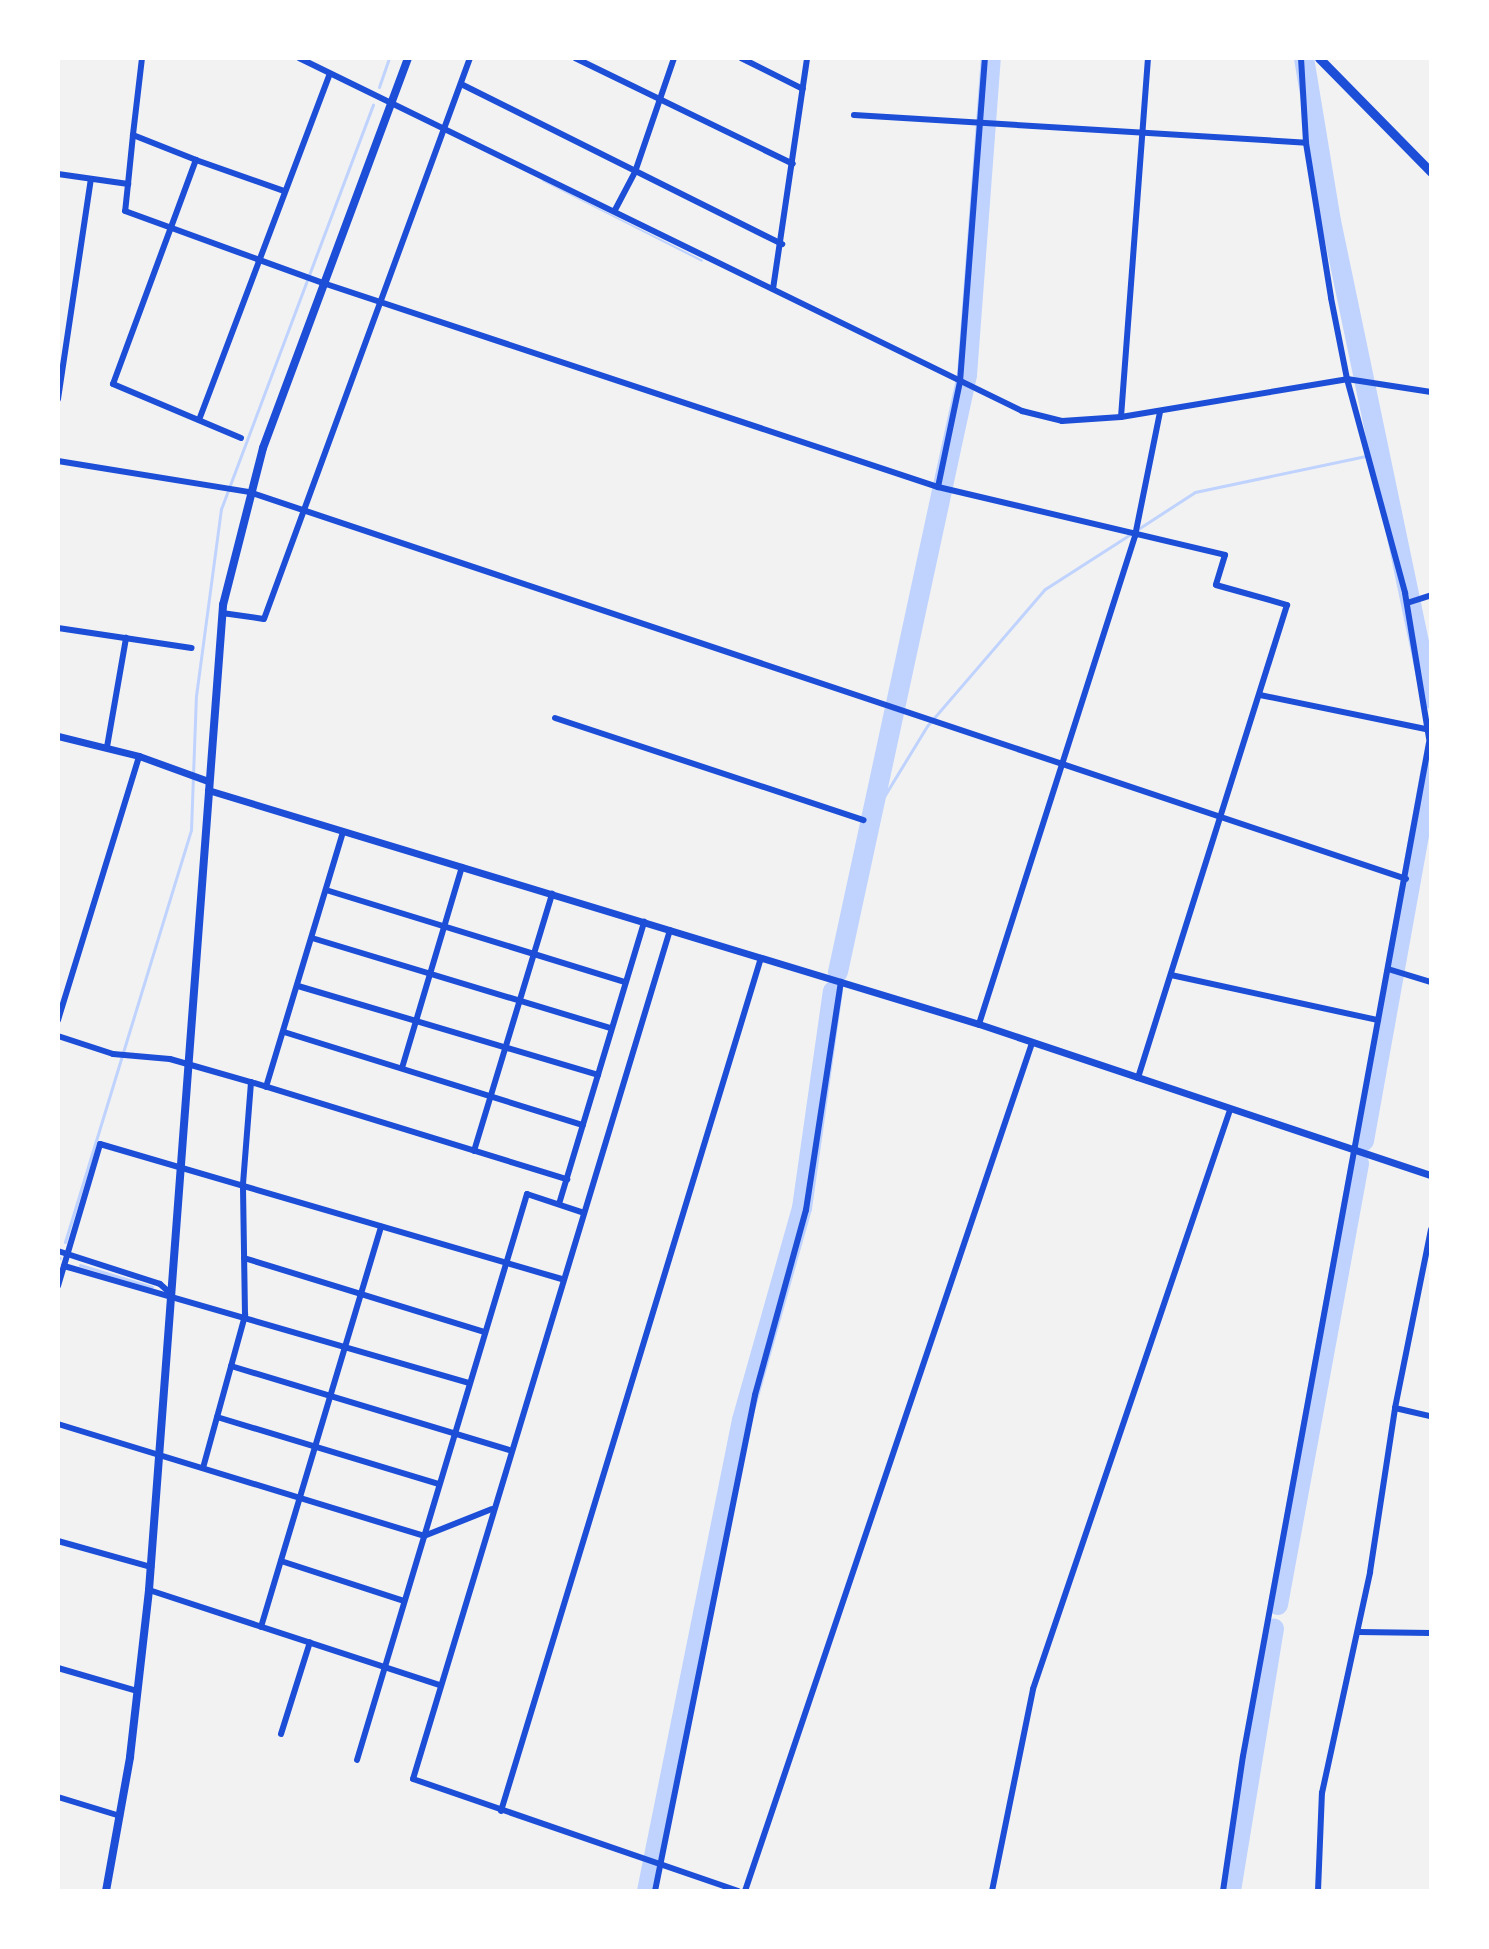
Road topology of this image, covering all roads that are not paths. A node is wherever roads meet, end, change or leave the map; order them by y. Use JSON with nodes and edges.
{"nodes":[{"id":1,"x":142,"y":58,"type":"edge"},
{"id":2,"x":299,"y":58,"type":"edge"},
{"id":3,"x":408,"y":58,"type":"edge"},
{"id":4,"x":470,"y":58,"type":"edge"},
{"id":5,"x":575,"y":58,"type":"edge"},
{"id":6,"x":674,"y":58,"type":"edge"},
{"id":7,"x":741,"y":58,"type":"edge"},
{"id":8,"x":807,"y":58,"type":"edge"},
{"id":9,"x":985,"y":58,"type":"edge"},
{"id":10,"x":1148,"y":58,"type":"edge"},
{"id":11,"x":1301,"y":58,"type":"edge"},
{"id":12,"x":1319,"y":58,"type":"edge"},
{"id":13,"x":330,"y":74,"type":"junction"},
{"id":14,"x":461,"y":84,"type":"junction"},
{"id":15,"x":803,"y":89,"type":"junction"},
{"id":16,"x":661,"y":99,"type":"junction"},
{"id":17,"x":391,"y":102,"type":"junction"},
{"id":18,"x":854,"y":115,"type":"dead end"},
{"id":19,"x":981,"y":123,"type":"junction"},
{"id":20,"x":446,"y":126,"type":"junction"},
{"id":21,"x":1142,"y":134,"type":"junction"},
{"id":22,"x":133,"y":135,"type":"junction"},
{"id":23,"x":1306,"y":143,"type":"junction"},
{"id":24,"x":196,"y":160,"type":"junction"},
{"id":25,"x":793,"y":164,"type":"junction"},
{"id":26,"x":635,"y":172,"type":"junction"},
{"id":27,"x":1431,"y":172,"type":"edge"},
{"id":28,"x":58,"y":174,"type":"edge"},
{"id":29,"x":91,"y":179,"type":"junction"},
{"id":30,"x":128,"y":184,"type":"junction"},
{"id":31,"x":284,"y":191,"type":"junction"},
{"id":32,"x":615,"y":210,"type":"junction"},
{"id":33,"x":172,"y":228,"type":"junction"},
{"id":34,"x":782,"y":244,"type":"junction"},
{"id":35,"x":259,"y":260,"type":"junction"},
{"id":36,"x":326,"y":284,"type":"junction"},
{"id":37,"x":773,"y":289,"type":"junction"},
{"id":38,"x":381,"y":302,"type":"junction"},
{"id":39,"x":1347,"y":379,"type":"junction"},
{"id":40,"x":960,"y":382,"type":"junction"},
{"id":41,"x":1431,"y":392,"type":"edge"},
{"id":42,"x":58,"y":399,"type":"edge"},
{"id":43,"x":1160,"y":412,"type":"junction"},
{"id":44,"x":1121,"y":417,"type":"junction"},
{"id":45,"x":199,"y":420,"type":"junction"},
{"id":46,"x":241,"y":438,"type":"dead end"},
{"id":47,"x":58,"y":461,"type":"edge"},
{"id":48,"x":938,"y":487,"type":"junction"},
{"id":49,"x":249,"y":492,"type":"junction"},
{"id":50,"x":302,"y":510,"type":"junction"},
{"id":51,"x":1135,"y":536,"type":"junction"},
{"id":52,"x":1431,"y":595,"type":"edge"},
{"id":53,"x":1407,"y":603,"type":"junction"},
{"id":54,"x":222,"y":613,"type":"junction"},
{"id":55,"x":58,"y":628,"type":"edge"},
{"id":56,"x":126,"y":638,"type":"junction"},
{"id":57,"x":192,"y":648,"type":"dead end"},
{"id":58,"x":1260,"y":695,"type":"junction"},
{"id":59,"x":555,"y":718,"type":"dead end"},
{"id":60,"x":1426,"y":729,"type":"junction"},
{"id":61,"x":58,"y":736,"type":"edge"},
{"id":62,"x":1430,"y":744,"type":"edge"},
{"id":63,"x":107,"y":747,"type":"junction"},
{"id":64,"x":139,"y":756,"type":"junction"},
{"id":65,"x":1063,"y":762,"type":"junction"},
{"id":66,"x":208,"y":786,"type":"junction"},
{"id":67,"x":1222,"y":816,"type":"junction"},
{"id":68,"x":864,"y":820,"type":"dead end"},
{"id":69,"x":343,"y":832,"type":"junction"},
{"id":70,"x":462,"y":867,"type":"junction"},
{"id":71,"x":1406,"y":879,"type":"junction"},
{"id":72,"x":326,"y":890,"type":"junction"},
{"id":73,"x":552,"y":894,"type":"junction"},
{"id":74,"x":644,"y":922,"type":"junction"},
{"id":75,"x":444,"y":926,"type":"junction"},
{"id":76,"x":670,"y":930,"type":"junction"},
{"id":77,"x":312,"y":938,"type":"junction"},
{"id":78,"x":534,"y":954,"type":"junction"},
{"id":79,"x":761,"y":958,"type":"junction"},
{"id":80,"x":1388,"y":969,"type":"junction"},
{"id":81,"x":430,"y":974,"type":"junction"},
{"id":82,"x":1171,"y":975,"type":"junction"},
{"id":83,"x":625,"y":982,"type":"junction"},
{"id":84,"x":841,"y":982,"type":"junction"},
{"id":85,"x":1431,"y":982,"type":"edge"},
{"id":86,"x":298,"y":986,"type":"junction"},
{"id":87,"x":520,"y":1001,"type":"junction"},
{"id":88,"x":58,"y":1020,"type":"edge"},
{"id":89,"x":1378,"y":1020,"type":"junction"},
{"id":90,"x":416,"y":1021,"type":"junction"},
{"id":91,"x":979,"y":1024,"type":"junction"},
{"id":92,"x":611,"y":1028,"type":"junction"},
{"id":93,"x":284,"y":1032,"type":"junction"},
{"id":94,"x":58,"y":1036,"type":"edge"},
{"id":95,"x":1032,"y":1043,"type":"junction"},
{"id":96,"x":506,"y":1047,"type":"junction"},
{"id":97,"x":188,"y":1064,"type":"junction"},
{"id":98,"x":402,"y":1068,"type":"junction"},
{"id":99,"x":598,"y":1075,"type":"junction"},
{"id":100,"x":1138,"y":1078,"type":"junction"},
{"id":101,"x":251,"y":1082,"type":"junction"},
{"id":102,"x":266,"y":1087,"type":"junction"},
{"id":103,"x":491,"y":1096,"type":"junction"},
{"id":104,"x":1230,"y":1110,"type":"junction"},
{"id":105,"x":583,"y":1125,"type":"junction"},
{"id":106,"x":474,"y":1151,"type":"junction"},
{"id":107,"x":1353,"y":1151,"type":"junction"},
{"id":108,"x":182,"y":1166,"type":"junction"},
{"id":109,"x":1431,"y":1175,"type":"edge"},
{"id":110,"x":567,"y":1179,"type":"junction"},
{"id":111,"x":243,"y":1184,"type":"junction"},
{"id":112,"x":559,"y":1204,"type":"junction"},
{"id":113,"x":584,"y":1213,"type":"junction"},
{"id":114,"x":381,"y":1227,"type":"junction"},
{"id":115,"x":1431,"y":1230,"type":"edge"},
{"id":116,"x":58,"y":1251,"type":"edge"},
{"id":117,"x":67,"y":1254,"type":"junction"},
{"id":118,"x":244,"y":1258,"type":"junction"},
{"id":119,"x":507,"y":1262,"type":"junction"},
{"id":120,"x":64,"y":1266,"type":"junction"},
{"id":121,"x":562,"y":1279,"type":"junction"},
{"id":122,"x":58,"y":1286,"type":"edge"},
{"id":123,"x":171,"y":1294,"type":"junction"},
{"id":124,"x":361,"y":1294,"type":"junction"},
{"id":125,"x":245,"y":1315,"type":"junction"},
{"id":126,"x":485,"y":1332,"type":"junction"},
{"id":127,"x":346,"y":1345,"type":"junction"},
{"id":128,"x":231,"y":1366,"type":"junction"},
{"id":129,"x":469,"y":1383,"type":"junction"},
{"id":130,"x":331,"y":1395,"type":"junction"},
{"id":131,"x":1395,"y":1408,"type":"junction"},
{"id":132,"x":1431,"y":1416,"type":"edge"},
{"id":133,"x":217,"y":1417,"type":"junction"},
{"id":134,"x":58,"y":1424,"type":"edge"},
{"id":135,"x":455,"y":1432,"type":"junction"},
{"id":136,"x":316,"y":1447,"type":"junction"},
{"id":137,"x":510,"y":1450,"type":"junction"},
{"id":138,"x":160,"y":1455,"type":"junction"},
{"id":139,"x":203,"y":1468,"type":"junction"},
{"id":140,"x":439,"y":1484,"type":"junction"},
{"id":141,"x":301,"y":1497,"type":"junction"},
{"id":142,"x":492,"y":1509,"type":"junction"},
{"id":143,"x":424,"y":1536,"type":"junction"},
{"id":144,"x":58,"y":1541,"type":"edge"},
{"id":145,"x":281,"y":1561,"type":"junction"},
{"id":146,"x":151,"y":1567,"type":"junction"},
{"id":147,"x":149,"y":1590,"type":"junction"},
{"id":148,"x":404,"y":1601,"type":"junction"},
{"id":149,"x":261,"y":1627,"type":"junction"},
{"id":150,"x":1359,"y":1632,"type":"junction"},
{"id":151,"x":1431,"y":1633,"type":"edge"},
{"id":152,"x":310,"y":1642,"type":"junction"},
{"id":153,"x":385,"y":1667,"type":"junction"},
{"id":154,"x":58,"y":1668,"type":"edge"},
{"id":155,"x":440,"y":1685,"type":"junction"},
{"id":156,"x":137,"y":1691,"type":"junction"},
{"id":157,"x":281,"y":1734,"type":"dead end"},
{"id":158,"x":357,"y":1760,"type":"dead end"},
{"id":159,"x":58,"y":1797,"type":"edge"},
{"id":160,"x":501,"y":1811,"type":"junction"},
{"id":161,"x":120,"y":1816,"type":"junction"},
{"id":162,"x":662,"y":1865,"type":"junction"},
{"id":163,"x":106,"y":1891,"type":"edge"},
{"id":164,"x":655,"y":1891,"type":"edge"},
{"id":165,"x":738,"y":1891,"type":"edge"},
{"id":166,"x":745,"y":1891,"type":"edge"},
{"id":167,"x":992,"y":1891,"type":"edge"},
{"id":168,"x":1223,"y":1891,"type":"edge"},
{"id":169,"x":1318,"y":1891,"type":"edge"}],
"edges":[{"from":1,"to":22,"type":"street"},
{"from":2,"to":13,"type":"street"},
{"from":3,"to":17,"type":"main road"},
{"from":4,"to":14,"type":"street"},
{"from":5,"to":16,"type":"street"},
{"from":6,"to":16,"type":"street"},
{"from":7,"to":15,"type":"street"},
{"from":8,"to":15,"type":"street"},
{"from":9,"to":19,"type":"street"},
{"from":10,"to":21,"type":"street"},
{"from":11,"to":23,"type":"street"},
{"from":12,"to":27,"type":"main road"},
{"from":13,"to":17,"type":"street"},
{"from":13,"to":31,"type":"street"},
{"from":14,"to":20,"type":"street"},
{"from":14,"to":26,"type":"street"},
{"from":15,"to":25,"type":"street"},
{"from":16,"to":25,"type":"street"},
{"from":16,"to":26,"type":"street"},
{"from":17,"to":20,"type":"street"},
{"from":17,"to":36,"type":"main road"},
{"from":18,"to":19,"type":"street"},
{"from":19,"to":21,"type":"street"},
{"from":19,"to":40,"type":"street"},
{"from":20,"to":32,"type":"street"},
{"from":20,"to":38,"type":"street"},
{"from":21,"to":23,"type":"street"},
{"from":21,"to":44,"type":"street"},
{"from":22,"to":24,"type":"street"},
{"from":22,"to":30,"type":"street"},
{"from":23,"to":39,"type":"street"},
{"from":24,"to":31,"type":"street"},
{"from":24,"to":33,"type":"street"},
{"from":25,"to":34,"type":"street"},
{"from":26,"to":32,"type":"street"},
{"from":26,"to":34,"type":"street"},
{"from":28,"to":29,"type":"street"},
{"from":29,"to":30,"type":"street"},
{"from":29,"to":42,"type":"street"},
{"from":30,"to":33,"type":"street"},
{"from":31,"to":35,"type":"street"},
{"from":32,"to":37,"type":"street"},
{"from":33,"to":35,"type":"street"},
{"from":33,"to":45,"type":"street"},
{"from":34,"to":37,"type":"street"},
{"from":35,"to":36,"type":"street"},
{"from":35,"to":45,"type":"street"},
{"from":36,"to":38,"type":"street"},
{"from":36,"to":49,"type":"main road"},
{"from":37,"to":40,"type":"street"},
{"from":38,"to":48,"type":"street"},
{"from":38,"to":50,"type":"street"},
{"from":39,"to":41,"type":"street"},
{"from":39,"to":43,"type":"street"},
{"from":39,"to":53,"type":"street"},
{"from":40,"to":44,"type":"street"},
{"from":40,"to":48,"type":"street"},
{"from":43,"to":44,"type":"street"},
{"from":43,"to":51,"type":"street"},
{"from":45,"to":46,"type":"street"},
{"from":47,"to":49,"type":"street"},
{"from":48,"to":51,"type":"street"},
{"from":49,"to":50,"type":"street"},
{"from":49,"to":54,"type":"main road"},
{"from":50,"to":54,"type":"street"},
{"from":50,"to":65,"type":"street"},
{"from":51,"to":58,"type":"street"},
{"from":51,"to":65,"type":"street"},
{"from":52,"to":53,"type":"street"},
{"from":53,"to":60,"type":"street"},
{"from":54,"to":66,"type":"main road"},
{"from":55,"to":56,"type":"street"},
{"from":56,"to":57,"type":"street"},
{"from":56,"to":63,"type":"street"},
{"from":58,"to":60,"type":"street"},
{"from":58,"to":67,"type":"street"},
{"from":59,"to":68,"type":"street"},
{"from":60,"to":62,"type":"street"},
{"from":61,"to":63,"type":"street"},
{"from":62,"to":71,"type":"street"},
{"from":63,"to":64,"type":"street"},
{"from":64,"to":66,"type":"street"},
{"from":64,"to":88,"type":"street"},
{"from":65,"to":67,"type":"street"},
{"from":65,"to":91,"type":"street"},
{"from":66,"to":69,"type":"street"},
{"from":66,"to":97,"type":"main road"},
{"from":67,"to":71,"type":"street"},
{"from":67,"to":82,"type":"street"},
{"from":69,"to":70,"type":"street"},
{"from":69,"to":72,"type":"street"},
{"from":70,"to":73,"type":"street"},
{"from":70,"to":75,"type":"street"},
{"from":71,"to":80,"type":"street"},
{"from":72,"to":75,"type":"street"},
{"from":72,"to":77,"type":"street"},
{"from":73,"to":74,"type":"street"},
{"from":73,"to":78,"type":"street"},
{"from":74,"to":76,"type":"street"},
{"from":74,"to":83,"type":"street"},
{"from":75,"to":78,"type":"street"},
{"from":75,"to":81,"type":"street"},
{"from":76,"to":79,"type":"street"},
{"from":76,"to":113,"type":"street"},
{"from":77,"to":81,"type":"street"},
{"from":77,"to":86,"type":"street"},
{"from":78,"to":83,"type":"street"},
{"from":78,"to":87,"type":"street"},
{"from":79,"to":84,"type":"street"},
{"from":79,"to":160,"type":"street"},
{"from":80,"to":85,"type":"street"},
{"from":80,"to":89,"type":"street"},
{"from":81,"to":87,"type":"street"},
{"from":81,"to":90,"type":"street"},
{"from":82,"to":89,"type":"street"},
{"from":82,"to":100,"type":"street"},
{"from":83,"to":92,"type":"street"},
{"from":84,"to":91,"type":"street"},
{"from":84,"to":162,"type":"street"},
{"from":86,"to":90,"type":"street"},
{"from":86,"to":93,"type":"street"},
{"from":87,"to":92,"type":"street"},
{"from":87,"to":96,"type":"street"},
{"from":89,"to":107,"type":"street"},
{"from":90,"to":96,"type":"street"},
{"from":90,"to":98,"type":"street"},
{"from":91,"to":95,"type":"street"},
{"from":92,"to":99,"type":"street"},
{"from":93,"to":98,"type":"street"},
{"from":93,"to":102,"type":"street"},
{"from":94,"to":97,"type":"street"},
{"from":95,"to":100,"type":"street"},
{"from":95,"to":166,"type":"street"},
{"from":96,"to":99,"type":"street"},
{"from":96,"to":103,"type":"street"},
{"from":97,"to":101,"type":"street"},
{"from":97,"to":108,"type":"main road"},
{"from":98,"to":103,"type":"street"},
{"from":99,"to":105,"type":"street"},
{"from":100,"to":104,"type":"street"},
{"from":101,"to":102,"type":"street"},
{"from":101,"to":111,"type":"street"},
{"from":102,"to":106,"type":"street"},
{"from":103,"to":105,"type":"street"},
{"from":103,"to":106,"type":"street"},
{"from":104,"to":107,"type":"street"},
{"from":104,"to":167,"type":"street"},
{"from":105,"to":110,"type":"street"},
{"from":106,"to":110,"type":"street"},
{"from":107,"to":109,"type":"street"},
{"from":107,"to":168,"type":"street"},
{"from":108,"to":111,"type":"street"},
{"from":108,"to":117,"type":"street"},
{"from":108,"to":123,"type":"main road"},
{"from":110,"to":112,"type":"street"},
{"from":111,"to":114,"type":"street"},
{"from":111,"to":118,"type":"street"},
{"from":112,"to":113,"type":"street"},
{"from":112,"to":119,"type":"street"},
{"from":113,"to":121,"type":"street"},
{"from":114,"to":119,"type":"street"},
{"from":114,"to":124,"type":"street"},
{"from":115,"to":131,"type":"street"},
{"from":116,"to":117,"type":"street"},
{"from":117,"to":120,"type":"street"},
{"from":117,"to":123,"type":"street"},
{"from":118,"to":124,"type":"street"},
{"from":118,"to":125,"type":"street"},
{"from":119,"to":121,"type":"street"},
{"from":119,"to":126,"type":"street"},
{"from":120,"to":122,"type":"street"},
{"from":120,"to":123,"type":"street"},
{"from":121,"to":137,"type":"street"},
{"from":123,"to":125,"type":"street"},
{"from":123,"to":138,"type":"main road"},
{"from":124,"to":126,"type":"street"},
{"from":124,"to":127,"type":"street"},
{"from":125,"to":127,"type":"street"},
{"from":125,"to":128,"type":"street"},
{"from":126,"to":129,"type":"street"},
{"from":127,"to":129,"type":"street"},
{"from":127,"to":130,"type":"street"},
{"from":128,"to":130,"type":"street"},
{"from":128,"to":133,"type":"street"},
{"from":129,"to":135,"type":"street"},
{"from":130,"to":135,"type":"street"},
{"from":130,"to":136,"type":"street"},
{"from":131,"to":132,"type":"street"},
{"from":131,"to":150,"type":"street"},
{"from":133,"to":136,"type":"street"},
{"from":133,"to":139,"type":"street"},
{"from":134,"to":138,"type":"street"},
{"from":135,"to":137,"type":"street"},
{"from":135,"to":140,"type":"street"},
{"from":136,"to":140,"type":"street"},
{"from":136,"to":141,"type":"street"},
{"from":137,"to":142,"type":"street"},
{"from":138,"to":139,"type":"street"},
{"from":138,"to":146,"type":"main road"},
{"from":139,"to":141,"type":"street"},
{"from":140,"to":143,"type":"street"},
{"from":141,"to":143,"type":"street"},
{"from":141,"to":145,"type":"street"},
{"from":142,"to":143,"type":"street"},
{"from":142,"to":155,"type":"street"},
{"from":143,"to":148,"type":"street"},
{"from":144,"to":146,"type":"street"},
{"from":145,"to":148,"type":"street"},
{"from":145,"to":149,"type":"street"},
{"from":146,"to":147,"type":"main road"},
{"from":147,"to":149,"type":"street"},
{"from":147,"to":156,"type":"main road"},
{"from":148,"to":153,"type":"street"},
{"from":149,"to":152,"type":"street"},
{"from":150,"to":151,"type":"street"},
{"from":150,"to":169,"type":"street"},
{"from":152,"to":153,"type":"street"},
{"from":152,"to":157,"type":"street"},
{"from":153,"to":155,"type":"street"},
{"from":153,"to":158,"type":"street"},
{"from":154,"to":156,"type":"street"},
{"from":155,"to":160,"type":"street"},
{"from":156,"to":161,"type":"main road"},
{"from":159,"to":161,"type":"street"},
{"from":160,"to":162,"type":"street"},
{"from":161,"to":163,"type":"main road"},
{"from":162,"to":164,"type":"street"},
{"from":162,"to":165,"type":"street"}]}
